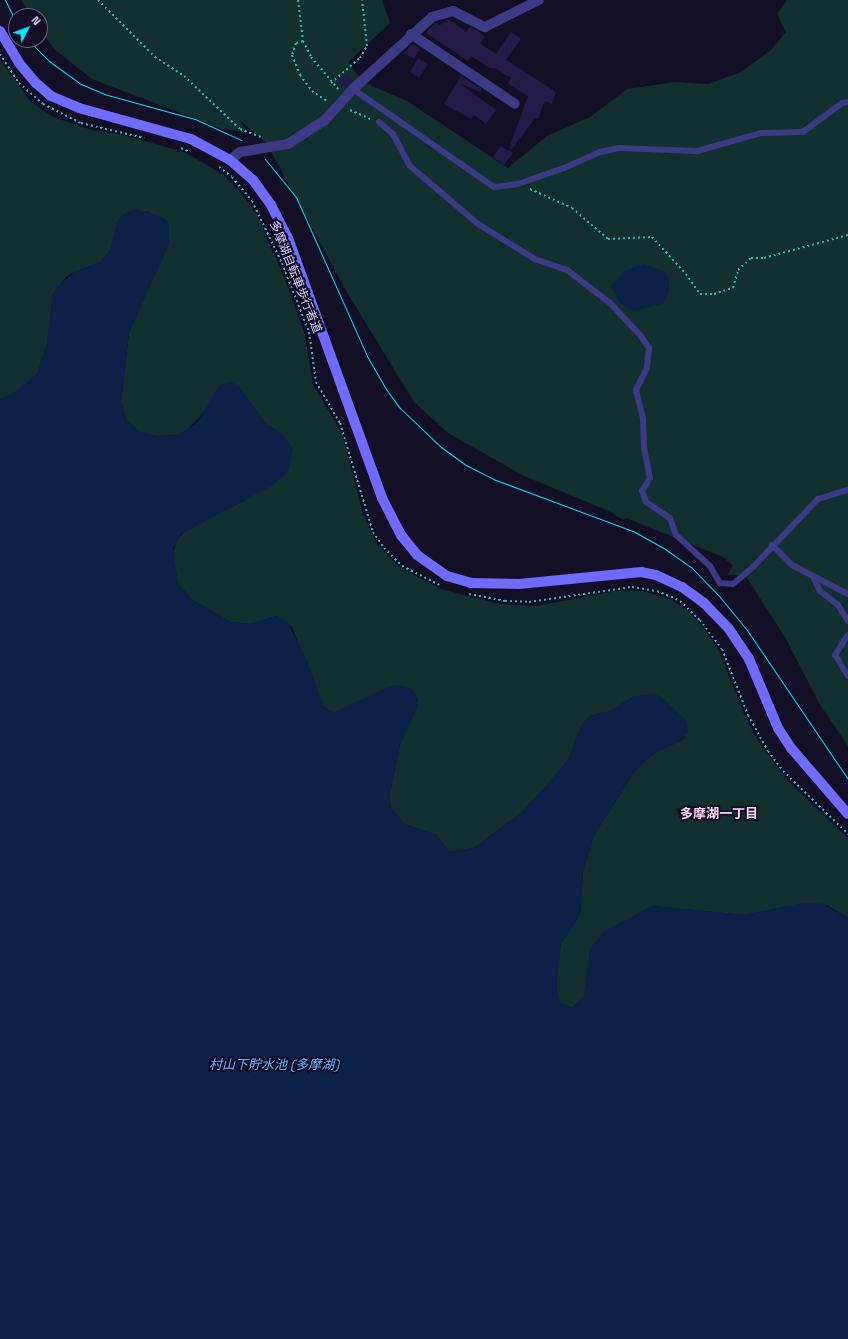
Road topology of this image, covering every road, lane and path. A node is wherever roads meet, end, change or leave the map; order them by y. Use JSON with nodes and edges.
{"nodes":[{"id":1,"x":98,"y":0,"type":"edge"},
{"id":2,"x":298,"y":0,"type":"edge"},
{"id":3,"x":362,"y":0,"type":"edge"},
{"id":4,"x":539,"y":0,"type":"edge"},
{"id":5,"x":0,"y":31,"type":"edge"},
{"id":6,"x":411,"y":34,"type":"junction"},
{"id":7,"x":303,"y":41,"type":"junction"},
{"id":8,"x":0,"y":54,"type":"edge"},
{"id":9,"x":331,"y":83,"type":"junction"},
{"id":10,"x":353,"y":89,"type":"junction"},
{"id":11,"x":337,"y":96,"type":"dead end"},
{"id":12,"x":327,"y":101,"type":"dead end"},
{"id":13,"x":848,"y":102,"type":"edge"},
{"id":14,"x":515,"y":104,"type":"dead end"},
{"id":15,"x":379,"y":122,"type":"dead end"},
{"id":16,"x":271,"y":138,"type":"dead end"},
{"id":17,"x":149,"y":139,"type":"dead end"},
{"id":18,"x":179,"y":147,"type":"dead end"},
{"id":19,"x":193,"y":153,"type":"dead end"},
{"id":20,"x":230,"y":160,"type":"junction"},
{"id":21,"x":215,"y":164,"type":"dead end"},
{"id":22,"x":518,"y":184,"type":"junction"},
{"id":23,"x":848,"y":235,"type":"edge"},
{"id":24,"x":848,"y":490,"type":"edge"},
{"id":25,"x":772,"y":546,"type":"junction"},
{"id":26,"x":814,"y":578,"type":"junction"},
{"id":27,"x":445,"y":586,"type":"dead end"},
{"id":28,"x":467,"y":594,"type":"dead end"},
{"id":29,"x":848,"y":594,"type":"edge"},
{"id":30,"x":848,"y":621,"type":"edge"},
{"id":31,"x":848,"y":635,"type":"edge"},
{"id":32,"x":848,"y":676,"type":"edge"},
{"id":33,"x":848,"y":814,"type":"edge"},
{"id":34,"x":848,"y":834,"type":"edge"}],
"edges":[{"from":1,"to":16,"type":"path"},
{"from":2,"to":7,"type":"path"},
{"from":3,"to":9,"type":"path"},
{"from":4,"to":6,"type":"street"},
{"from":5,"to":20,"type":"street"},
{"from":6,"to":10,"type":"street"},
{"from":6,"to":14,"type":"street"},
{"from":7,"to":9,"type":"path"},
{"from":7,"to":12,"type":"path"},
{"from":8,"to":17,"type":"path"},
{"from":9,"to":11,"type":"path"},
{"from":10,"to":20,"type":"street"},
{"from":10,"to":22,"type":"lane"},
{"from":13,"to":22,"type":"lane"},
{"from":15,"to":25,"type":"lane"},
{"from":18,"to":19,"type":"path"},
{"from":20,"to":33,"type":"street"},
{"from":21,"to":27,"type":"path","name":"多摩湖自転車歩行者道"},
{"from":22,"to":23,"type":"path"},
{"from":24,"to":25,"type":"lane"},
{"from":25,"to":26,"type":"lane"},
{"from":26,"to":29,"type":"lane"},
{"from":26,"to":30,"type":"lane"},
{"from":28,"to":34,"type":"path"},
{"from":31,"to":32,"type":"lane"}]}
